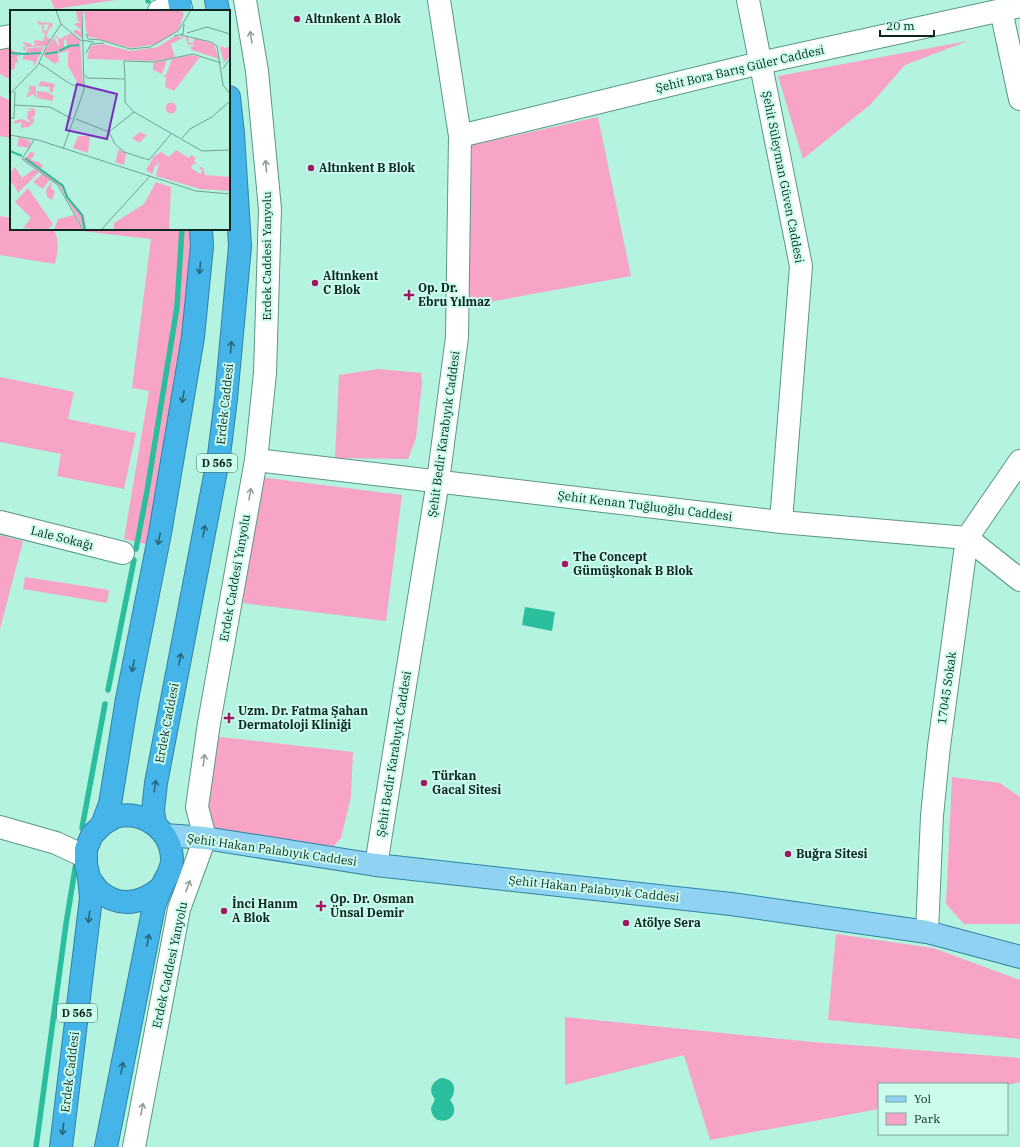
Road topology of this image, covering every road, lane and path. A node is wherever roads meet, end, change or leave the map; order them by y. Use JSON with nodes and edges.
{"nodes":[{"id":1,"x":216,"y":0,"type":"edge"},
{"id":2,"x":245,"y":0,"type":"edge"},
{"id":3,"x":439,"y":0,"type":"edge"},
{"id":4,"x":748,"y":0,"type":"edge"},
{"id":5,"x":180,"y":6,"type":"edge"},
{"id":6,"x":1011,"y":8,"type":"edge"},
{"id":7,"x":163,"y":10,"type":"edge"},
{"id":8,"x":218,"y":10,"type":"edge"},
{"id":9,"x":10,"y":36,"type":"edge"},
{"id":10,"x":0,"y":38,"type":"edge"},
{"id":11,"x":760,"y":63,"type":"junction"},
{"id":12,"x":1020,"y":99,"type":"edge"},
{"id":13,"x":230,"y":106,"type":"edge"},
{"id":14,"x":460,"y":136,"type":"junction"},
{"id":15,"x":201,"y":230,"type":"edge"},
{"id":16,"x":256,"y":460,"type":"junction"},
{"id":17,"x":1020,"y":461,"type":"edge"},
{"id":18,"x":438,"y":481,"type":"junction"},
{"id":19,"x":0,"y":522,"type":"edge"},
{"id":20,"x":781,"y":522,"type":"junction"},
{"id":21,"x":967,"y":538,"type":"junction"},
{"id":22,"x":123,"y":553,"type":"dead end"},
{"id":23,"x":1020,"y":580,"type":"edge"},
{"id":24,"x":0,"y":827,"type":"edge"},
{"id":25,"x":160,"y":830,"type":"junction"},
{"id":26,"x":200,"y":838,"type":"junction"},
{"id":27,"x":92,"y":850,"type":"junction"},
{"id":28,"x":172,"y":861,"type":"junction"},
{"id":29,"x":376,"y":865,"type":"junction"},
{"id":30,"x":162,"y":887,"type":"junction"},
{"id":31,"x":927,"y":932,"type":"junction"},
{"id":32,"x":1020,"y":957,"type":"edge"},
{"id":33,"x":61,"y":1147,"type":"edge"},
{"id":34,"x":106,"y":1147,"type":"edge"},
{"id":35,"x":134,"y":1147,"type":"edge"}],
"edges":[{"from":1,"to":8,"type":"highway"},
{"from":16,"to":2,"type":"street","name":"Erdek Caddesi Yanyolu","one_way":true},
{"from":3,"to":14,"type":"street","name":"Şehit Bedir Karabıyık Caddesi"},
{"from":4,"to":11,"type":"street","name":"Şehit Süleyman Güven Caddesi"},
{"from":5,"to":7,"type":"street"},
{"from":6,"to":11,"type":"street","name":"Şehit Bora Barış Güler Caddesi"},
{"from":6,"to":12,"type":"street"},
{"from":9,"to":10,"type":"street"},
{"from":11,"to":14,"type":"street","name":"Şehit Bora Barış Güler Caddesi"},
{"from":11,"to":20,"type":"street","name":"Şehit Süleyman Güven Caddesi"},
{"from":25,"to":13,"type":"highway","name":"Erdek Caddesi","number":"D 565","one_way":true},
{"from":14,"to":18,"type":"street","name":"Şehit Bedir Karabıyık Caddesi"},
{"from":15,"to":27,"type":"highway","name":"Erdek Caddesi","number":"D 565","one_way":true},
{"from":16,"to":18,"type":"street","name":"Şehit Kenan Tuğluoğlu Caddesi"},
{"from":26,"to":16,"type":"street","name":"Erdek Caddesi Yanyolu","one_way":true},
{"from":17,"to":21,"type":"street","name":"17045 Sokak"},
{"from":18,"to":20,"type":"street","name":"Şehit Kenan Tuğluoğlu Caddesi"},
{"from":18,"to":29,"type":"street","name":"Şehit Bedir Karabıyık Caddesi"},
{"from":19,"to":22,"type":"street","name":"Lale Sokağı"},
{"from":20,"to":21,"type":"street","name":"Şehit Kenan Tuğluoğlu Caddesi"},
{"from":21,"to":23,"type":"street"},
{"from":21,"to":31,"type":"street","name":"17045 Sokak"},
{"from":24,"to":27,"type":"street"},
{"from":25,"to":26,"type":"main road","name":"Şehit Hakan Palabıyık Caddesi"},
{"from":25,"to":27,"type":"highway"},
{"from":25,"to":28,"type":"highway","name":"Erdek Caddesi"},
{"from":26,"to":28,"type":"main road"},
{"from":26,"to":29,"type":"main road","name":"Şehit Hakan Palabıyık Caddesi"},
{"from":35,"to":26,"type":"street","name":"Erdek Caddesi Yanyolu","one_way":true},
{"from":27,"to":30,"type":"highway"},
{"from":27,"to":33,"type":"highway","name":"Erdek Caddesi","number":"D 565","one_way":true},
{"from":28,"to":30,"type":"highway"},
{"from":29,"to":31,"type":"main road","name":"Şehit Hakan Palabıyık Caddesi"},
{"from":34,"to":30,"type":"highway","one_way":true},
{"from":31,"to":32,"type":"main road","name":"Şehit Hakan Palabıyık Caddesi"}]}
